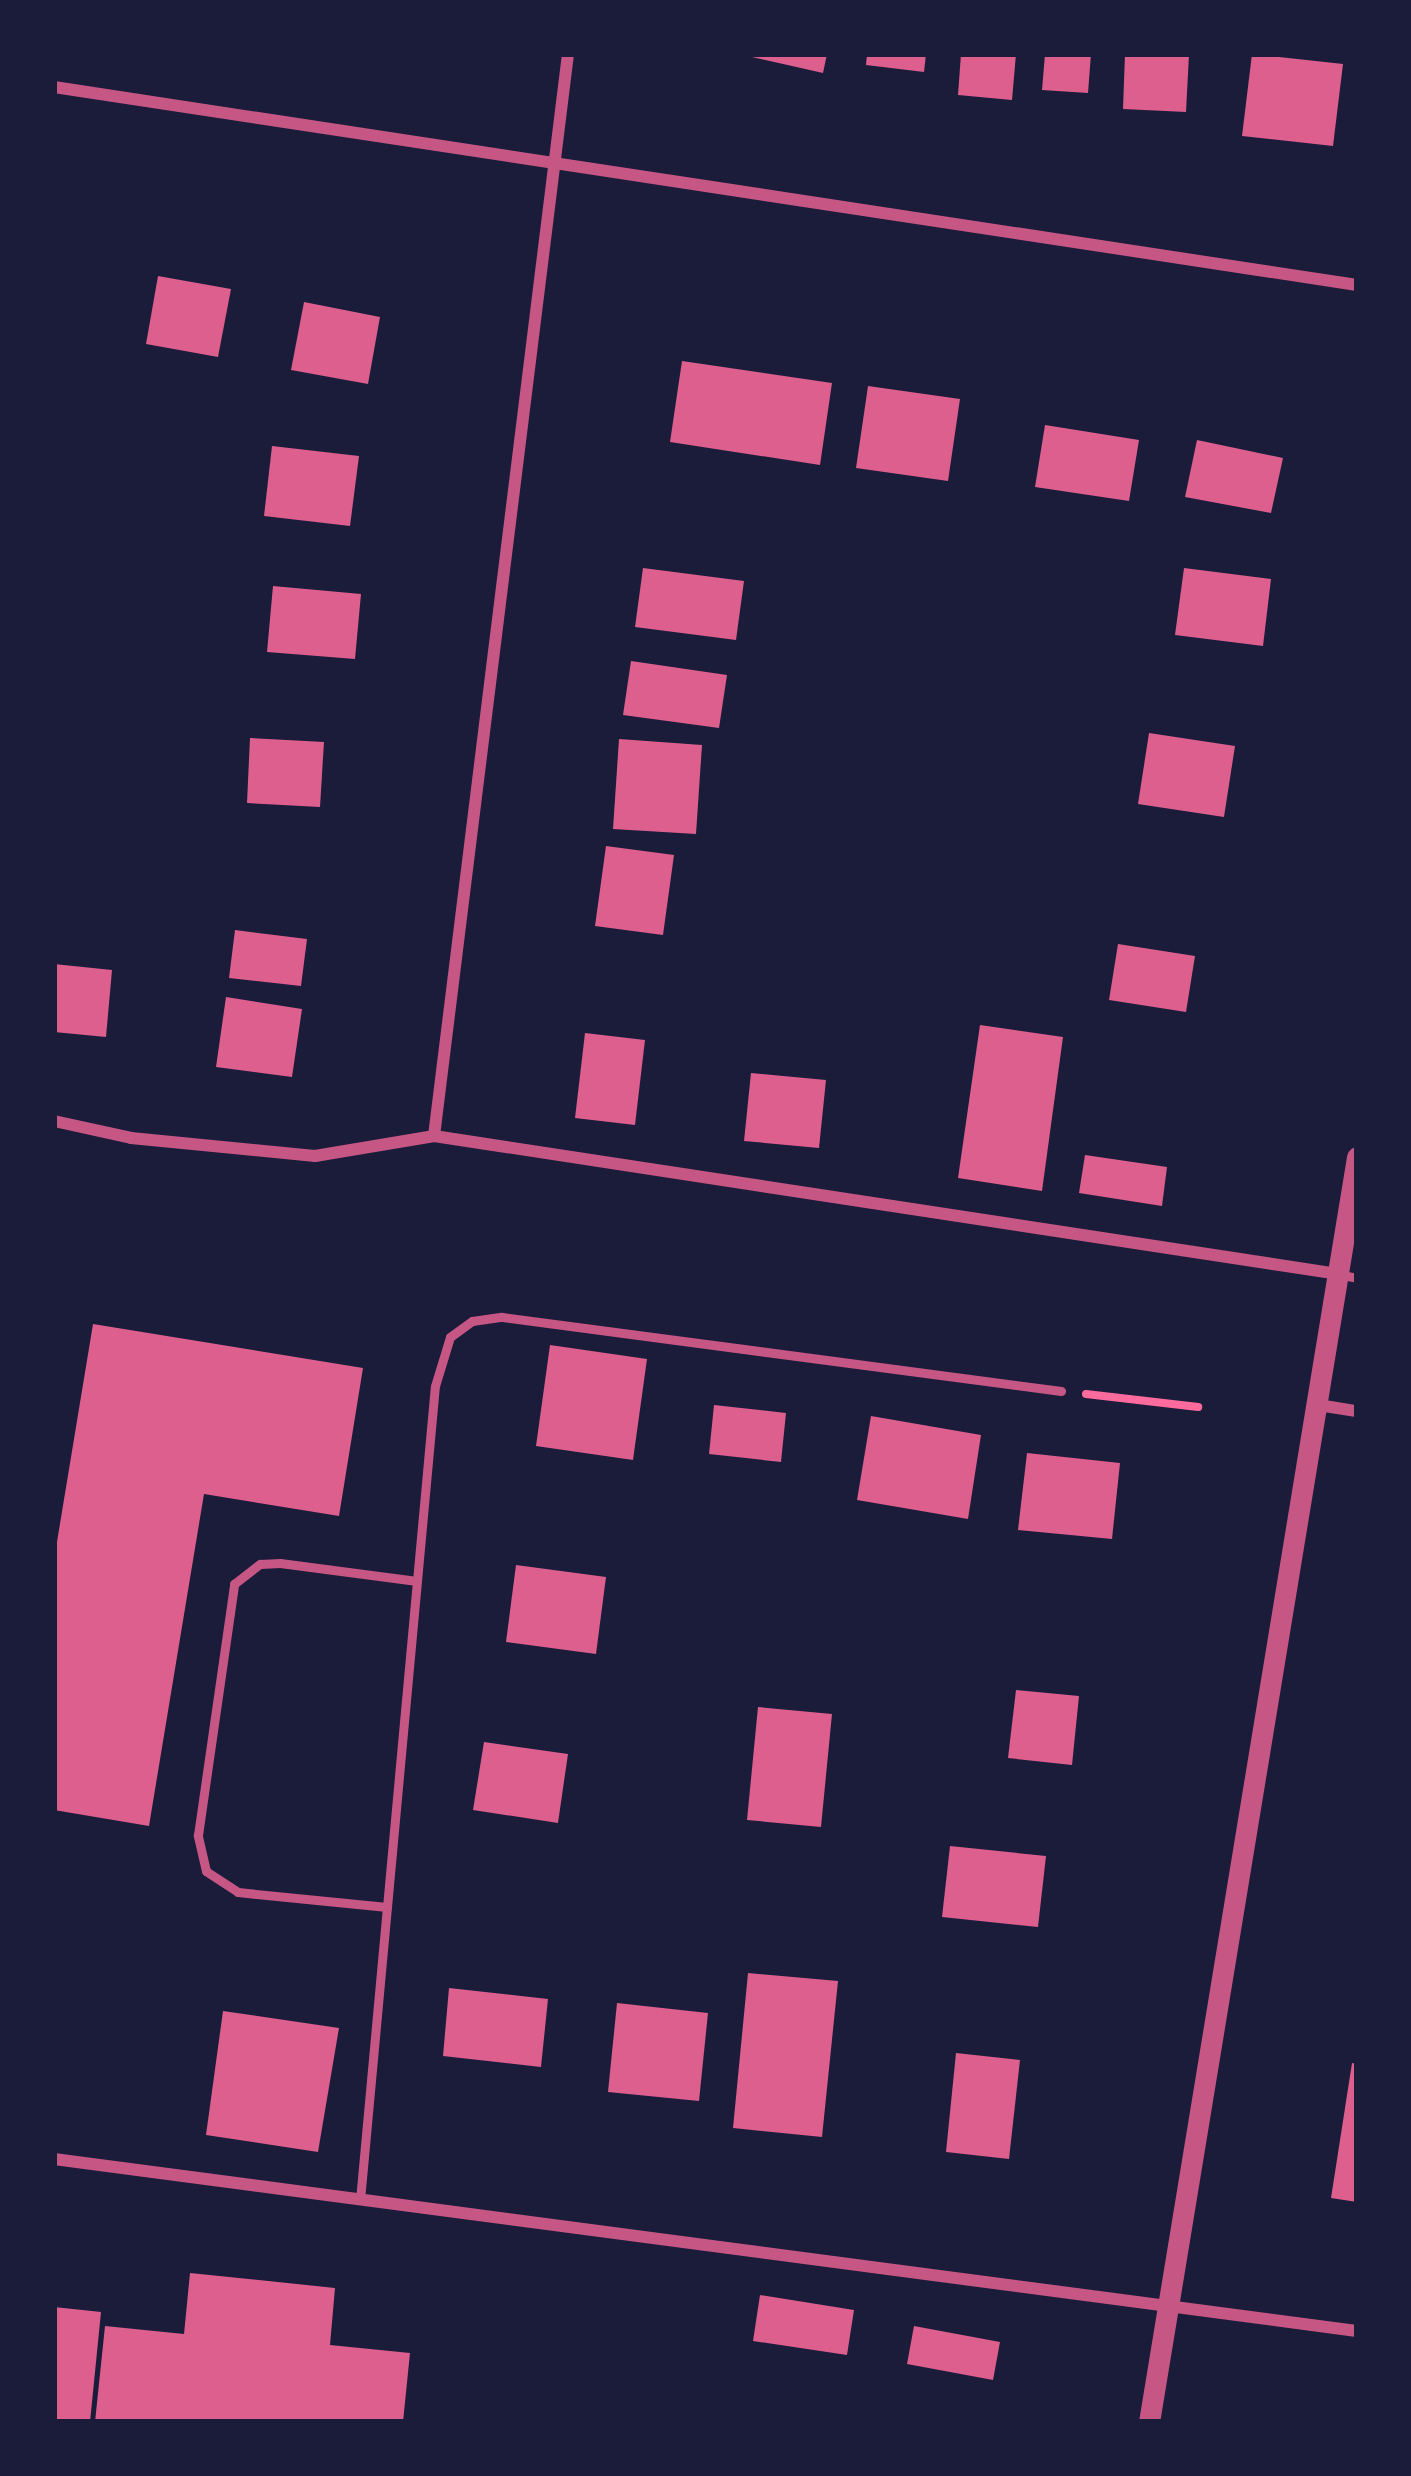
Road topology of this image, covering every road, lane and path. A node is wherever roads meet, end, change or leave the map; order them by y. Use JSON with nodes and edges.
{"nodes":[{"id":1,"x":568,"y":54,"type":"edge"},
{"id":2,"x":54,"y":87,"type":"edge"},
{"id":3,"x":554,"y":164,"type":"junction"},
{"id":4,"x":1357,"y":285,"type":"edge"},
{"id":5,"x":54,"y":1121,"type":"edge"},
{"id":6,"x":434,"y":1136,"type":"junction"},
{"id":7,"x":1357,"y":1157,"type":"edge"},
{"id":8,"x":1348,"y":1276,"type":"edge"},
{"id":9,"x":1061,"y":1391,"type":"joint"},
{"id":10,"x":1318,"y":1405,"type":"junction"},
{"id":11,"x":1198,"y":1407,"type":"dead end"},
{"id":12,"x":1357,"y":1411,"type":"edge"},
{"id":13,"x":417,"y":1581,"type":"junction"},
{"id":14,"x":387,"y":1907,"type":"junction"},
{"id":15,"x":54,"y":2159,"type":"edge"},
{"id":16,"x":360,"y":2200,"type":"junction"},
{"id":17,"x":1172,"y":2302,"type":"junction"},
{"id":18,"x":1357,"y":2332,"type":"edge"},
{"id":19,"x":1149,"y":2422,"type":"edge"}],
"edges":[{"from":1,"to":3,"type":"street"},
{"from":2,"to":3,"type":"street"},
{"from":3,"to":4,"type":"street"},
{"from":3,"to":6,"type":"street"},
{"from":5,"to":6,"type":"street"},
{"from":6,"to":8,"type":"street"},
{"from":7,"to":8,"type":"street"},
{"from":8,"to":10,"type":"street"},
{"from":9,"to":11,"type":"path"},
{"from":9,"to":13,"type":"lane"},
{"from":10,"to":12,"type":"street"},
{"from":10,"to":17,"type":"street"},
{"from":13,"to":14,"type":"lane"},
{"from":13,"to":14,"type":"lane"},
{"from":14,"to":16,"type":"lane"},
{"from":15,"to":16,"type":"street"},
{"from":16,"to":17,"type":"street"},
{"from":17,"to":18,"type":"street"},
{"from":17,"to":19,"type":"street"}]}
